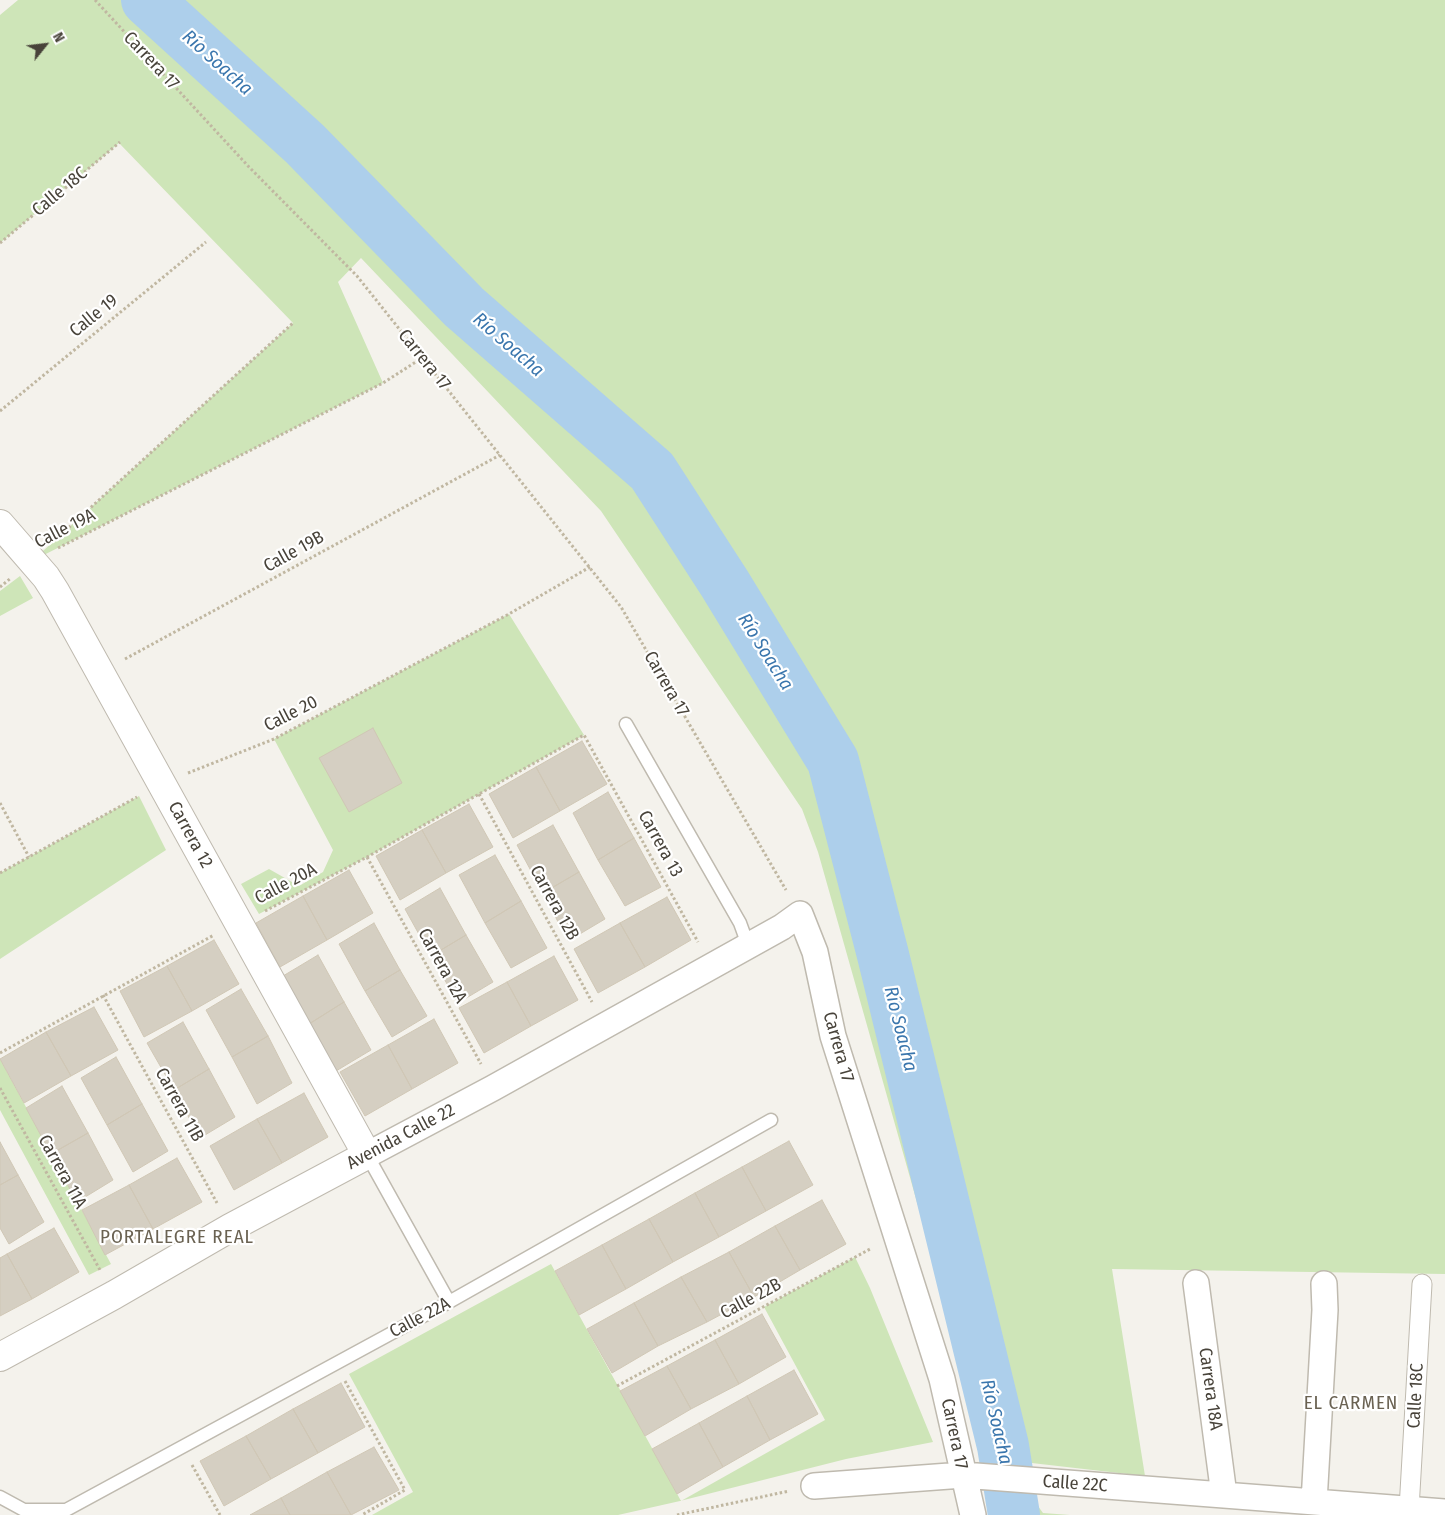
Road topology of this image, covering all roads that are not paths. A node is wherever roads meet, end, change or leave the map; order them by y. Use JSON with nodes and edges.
{"nodes":[{"id":1,"x":0,"y":524,"type":"edge"},
{"id":2,"x":626,"y":724,"type":"dead end"},
{"id":3,"x":800,"y":914,"type":"joint"},
{"id":4,"x":748,"y":945,"type":"junction"},
{"id":5,"x":771,"y":1120,"type":"dead end"},
{"id":6,"x":367,"y":1155,"type":"junction"},
{"id":7,"x":1196,"y":1283,"type":"dead end"},
{"id":8,"x":1324,"y":1284,"type":"dead end"},
{"id":9,"x":1422,"y":1284,"type":"dead end"},
{"id":10,"x":448,"y":1302,"type":"junction"},
{"id":11,"x":0,"y":1357,"type":"edge"},
{"id":12,"x":963,"y":1475,"type":"junction"},
{"id":13,"x":814,"y":1486,"type":"road end"},
{"id":14,"x":1224,"y":1495,"type":"junction"},
{"id":15,"x":0,"y":1497,"type":"edge"},
{"id":16,"x":1314,"y":1502,"type":"junction"},
{"id":17,"x":1409,"y":1509,"type":"junction"},
{"id":18,"x":1445,"y":1512,"type":"edge"},
{"id":19,"x":973,"y":1515,"type":"edge"}],
"edges":[{"from":1,"to":6,"type":"street","name":"Carrera 12"},
{"from":2,"to":4,"type":"lane"},
{"from":3,"to":4,"type":"street","name":"Avenida Calle 22"},
{"from":3,"to":12,"type":"street","name":"Carrera 17"},
{"from":4,"to":6,"type":"street","name":"Avenida Calle 22"},
{"from":5,"to":10,"type":"lane","name":"Calle 22A"},
{"from":6,"to":10,"type":"lane"},
{"from":6,"to":11,"type":"street","name":"Avenida Calle 22"},
{"from":7,"to":14,"type":"street","name":"Carrera 18A"},
{"from":8,"to":16,"type":"street"},
{"from":9,"to":17,"type":"street","name":"Calle 18C"},
{"from":10,"to":15,"type":"lane","name":"Calle 22A"},
{"from":12,"to":13,"type":"street","name":"Calle 22C"},
{"from":12,"to":14,"type":"street","name":"Calle 22C"},
{"from":12,"to":19,"type":"street","name":"Carrera 17"},
{"from":14,"to":16,"type":"street","name":"Calle 22C"},
{"from":16,"to":17,"type":"street","name":"Calle 22C"},
{"from":17,"to":18,"type":"street","name":"Calle 22C"}]}
